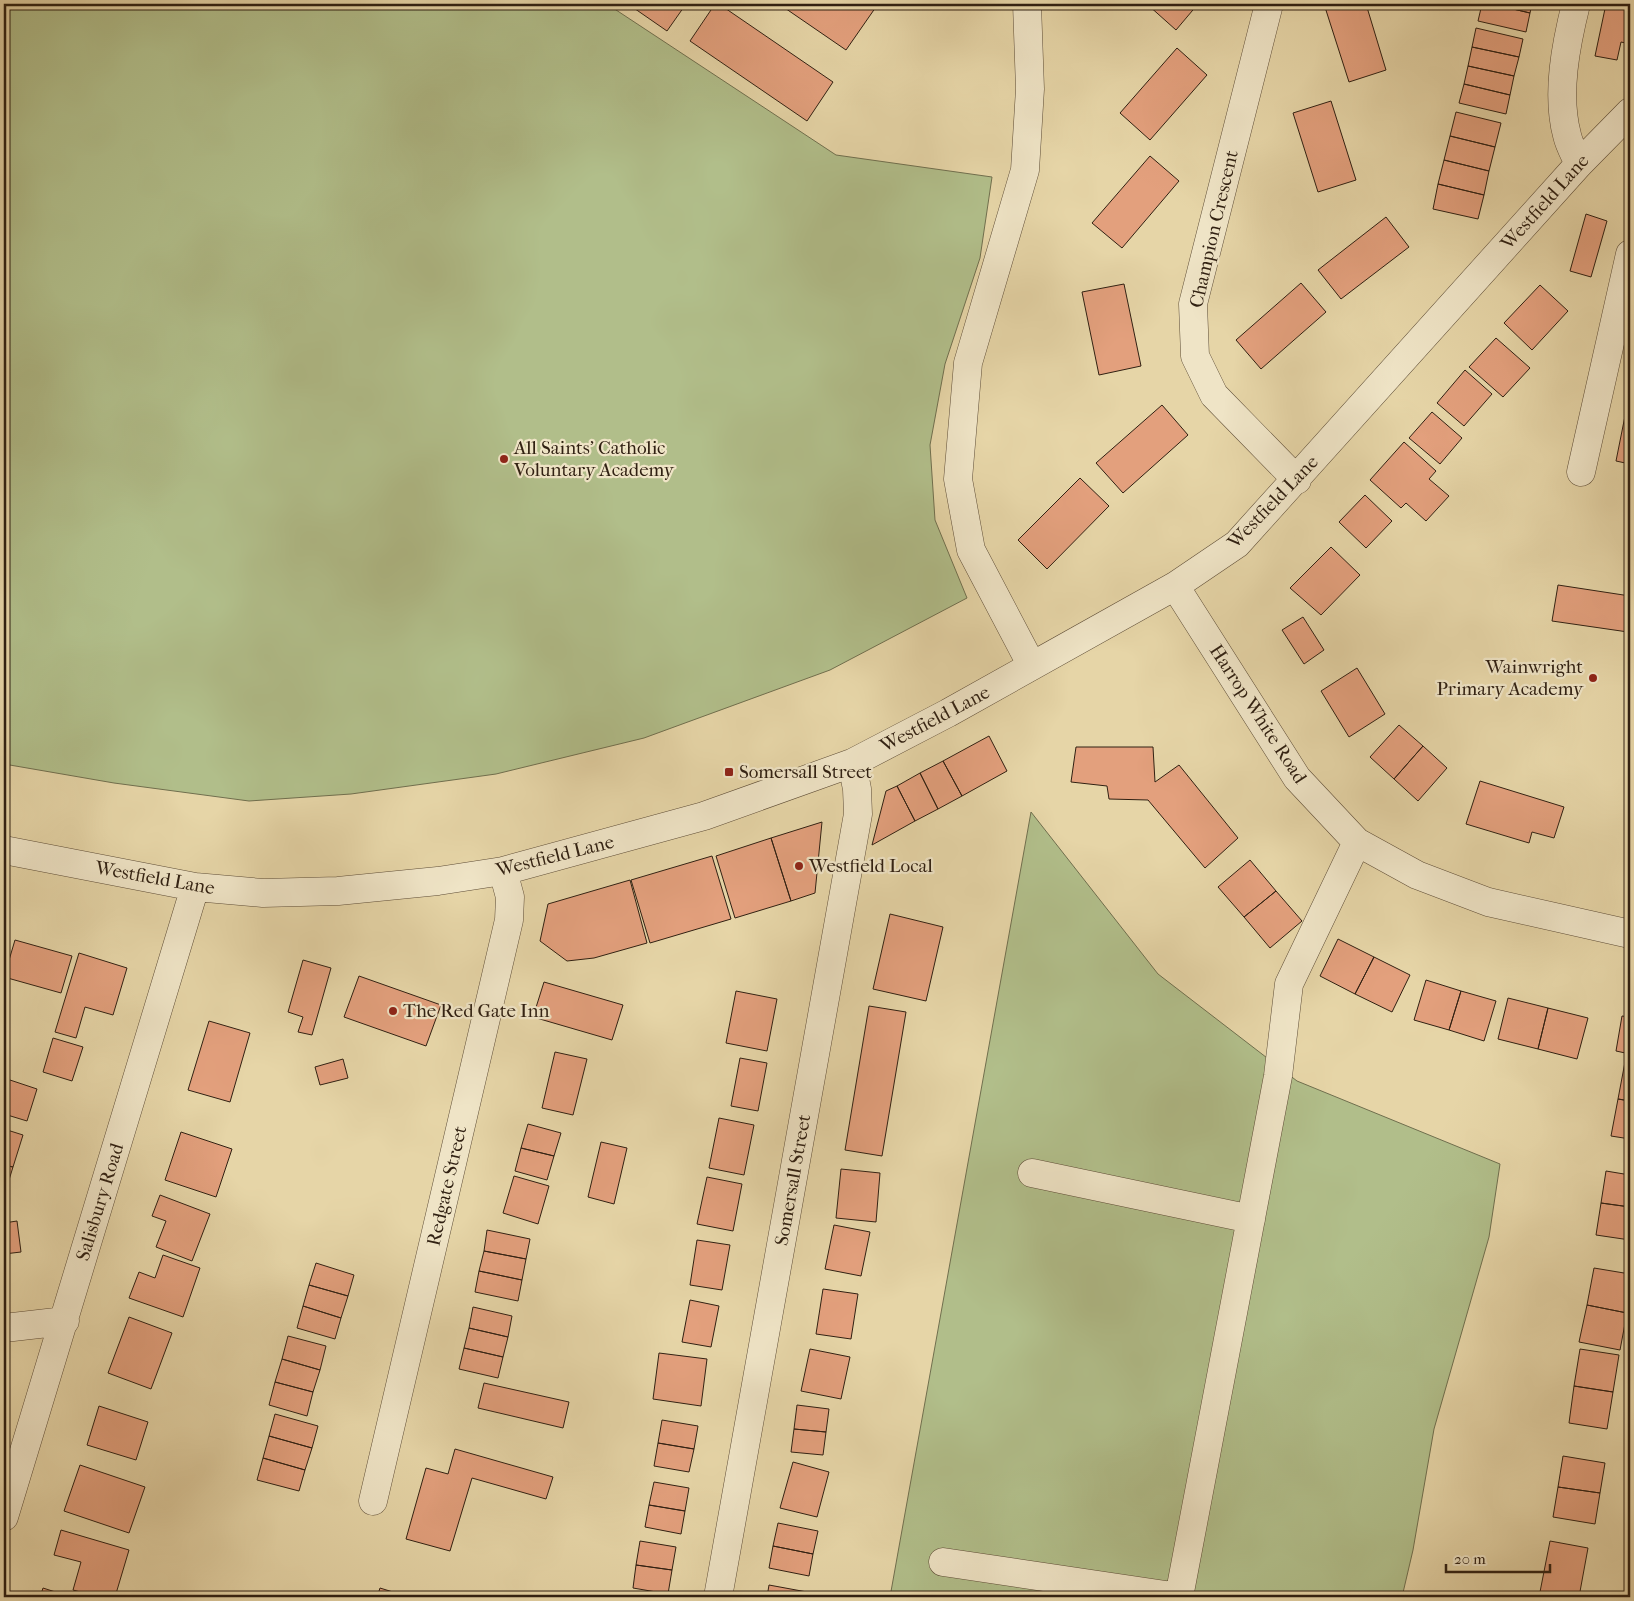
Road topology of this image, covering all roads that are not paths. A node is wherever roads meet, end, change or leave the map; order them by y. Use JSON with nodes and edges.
{"nodes":[{"id":1,"x":1027,"y":4,"type":"edge"},
{"id":2,"x":1269,"y":4,"type":"edge"},
{"id":3,"x":1576,"y":4,"type":"edge"},
{"id":4,"x":1630,"y":112,"type":"edge"},
{"id":5,"x":1579,"y":164,"type":"junction"},
{"id":6,"x":1630,"y":254,"type":"edge"},
{"id":7,"x":1581,"y":472,"type":"dead end"},
{"id":8,"x":1297,"y":480,"type":"junction"},
{"id":9,"x":1175,"y":586,"type":"junction"},
{"id":10,"x":1032,"y":666,"type":"junction"},
{"id":11,"x":852,"y":763,"type":"junction"},
{"id":12,"x":1357,"y":842,"type":"junction"},
{"id":13,"x":4,"y":850,"type":"edge"},
{"id":14,"x":503,"y":871,"type":"junction"},
{"id":15,"x":195,"y":887,"type":"junction"},
{"id":16,"x":1630,"y":934,"type":"edge"},
{"id":17,"x":1032,"y":1173,"type":"dead end"},
{"id":18,"x":1251,"y":1220,"type":"junction"},
{"id":19,"x":64,"y":1321,"type":"junction"},
{"id":20,"x":4,"y":1328,"type":"edge"},
{"id":21,"x":373,"y":1501,"type":"dead end"},
{"id":22,"x":4,"y":1516,"type":"edge"},
{"id":23,"x":943,"y":1562,"type":"dead end"},
{"id":24,"x":718,"y":1597,"type":"edge"},
{"id":25,"x":1179,"y":1597,"type":"edge"}],
"edges":[{"from":1,"to":10,"type":"street"},
{"from":2,"to":8,"type":"street","name":"Champion Crescent"},
{"from":3,"to":5,"type":"street"},
{"from":4,"to":5,"type":"street","name":"Westfield Lane"},
{"from":5,"to":8,"type":"street","name":"Westfield Lane"},
{"from":6,"to":7,"type":"street"},
{"from":8,"to":9,"type":"street","name":"Westfield Lane"},
{"from":9,"to":10,"type":"street","name":"Westfield Lane"},
{"from":9,"to":12,"type":"street","name":"Harrop White Road"},
{"from":10,"to":11,"type":"street","name":"Westfield Lane"},
{"from":11,"to":14,"type":"street","name":"Westfield Lane"},
{"from":11,"to":24,"type":"street","name":"Somersall Street"},
{"from":12,"to":16,"type":"street","name":"Harrop White Road"},
{"from":12,"to":18,"type":"street"},
{"from":13,"to":15,"type":"street","name":"Westfield Lane"},
{"from":14,"to":15,"type":"street","name":"Westfield Lane"},
{"from":14,"to":21,"type":"street","name":"Redgate Street"},
{"from":15,"to":19,"type":"street","name":"Salisbury Road"},
{"from":17,"to":18,"type":"street"},
{"from":18,"to":25,"type":"street"},
{"from":19,"to":20,"type":"street"},
{"from":19,"to":22,"type":"street","name":"Salisbury Road"},
{"from":23,"to":25,"type":"street"}]}
